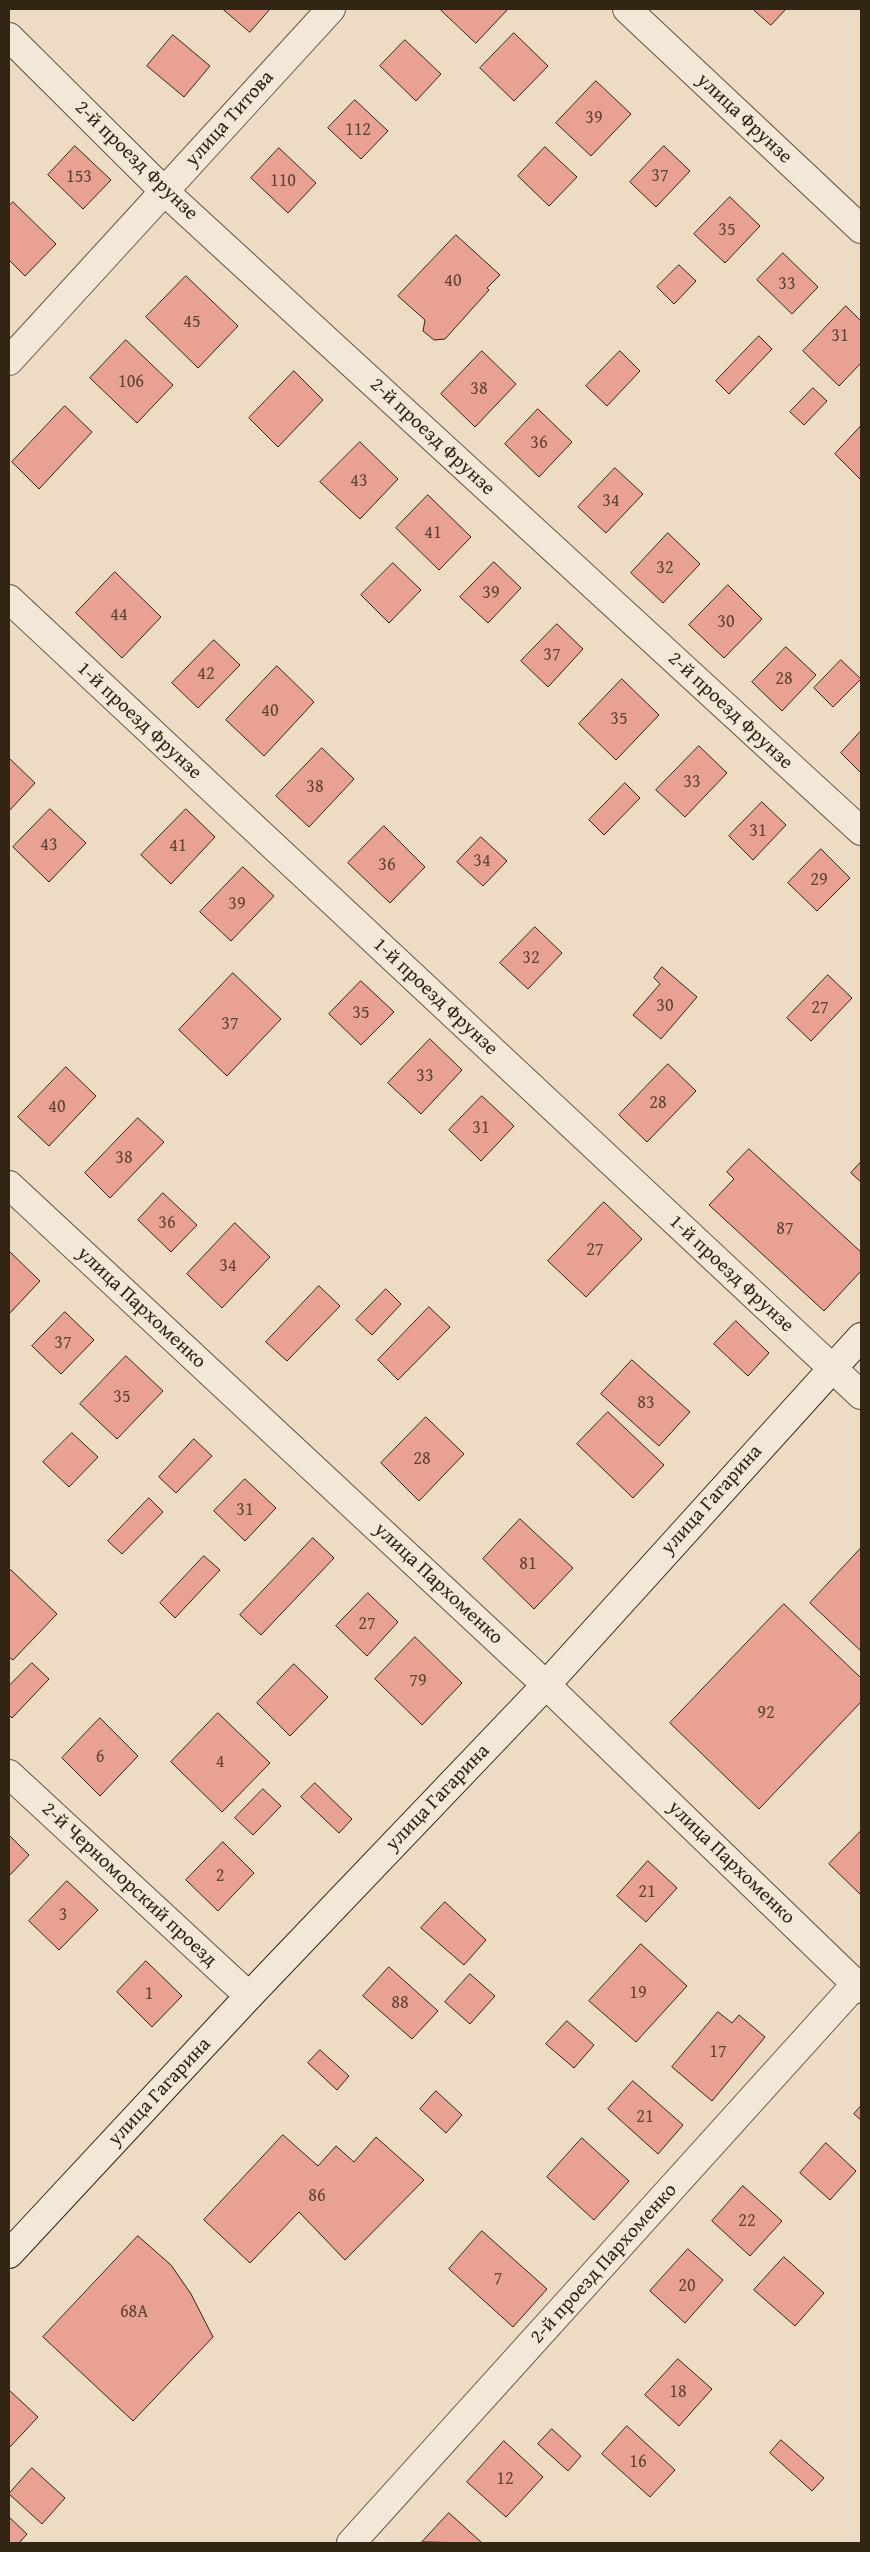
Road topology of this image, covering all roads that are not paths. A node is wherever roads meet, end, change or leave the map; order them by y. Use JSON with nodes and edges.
{"nodes":[{"id":1,"x":331,"y":9,"type":"edge"},
{"id":2,"x":627,"y":9,"type":"edge"},
{"id":3,"x":9,"y":37,"type":"edge"},
{"id":4,"x":164,"y":191,"type":"junction"},
{"id":5,"x":861,"y":229,"type":"edge"},
{"id":6,"x":9,"y":361,"type":"edge"},
{"id":7,"x":9,"y":599,"type":"edge"},
{"id":8,"x":861,"y":831,"type":"edge"},
{"id":9,"x":9,"y":1185,"type":"edge"},
{"id":10,"x":861,"y":1337,"type":"edge"},
{"id":11,"x":832,"y":1368,"type":"junction"},
{"id":12,"x":861,"y":1395,"type":"edge"},
{"id":13,"x":546,"y":1685,"type":"junction"},
{"id":14,"x":9,"y":1774,"type":"edge"},
{"id":15,"x":859,"y":1987,"type":"edge"},
{"id":16,"x":249,"y":1996,"type":"junction"},
{"id":17,"x":9,"y":2254,"type":"edge"},
{"id":18,"x":351,"y":2543,"type":"edge"}],
"edges":[{"from":1,"to":4,"type":"street","name":"улица Титова"},
{"from":2,"to":5,"type":"street","name":"улица Фрунзе"},
{"from":3,"to":4,"type":"street","name":"2-й проезд Фрунзе"},
{"from":4,"to":6,"type":"street","name":"улица Титова"},
{"from":4,"to":8,"type":"street","name":"2-й проезд Фрунзе"},
{"from":7,"to":11,"type":"street","name":"1-й проезд Фрунзе"},
{"from":9,"to":13,"type":"street","name":"улица Пархоменко"},
{"from":10,"to":11,"type":"street","name":"улица Гагарина"},
{"from":11,"to":12,"type":"street","name":"1-й проезд Фрунзе"},
{"from":11,"to":13,"type":"street","name":"улица Гагарина"},
{"from":13,"to":15,"type":"street","name":"улица Пархоменко"},
{"from":13,"to":16,"type":"street","name":"улица Гагарина"},
{"from":14,"to":16,"type":"street","name":"2-й Черноморский проезд"},
{"from":15,"to":18,"type":"street","name":"2-й проезд Пархоменко"},
{"from":16,"to":17,"type":"street","name":"улица Гагарина"}]}
